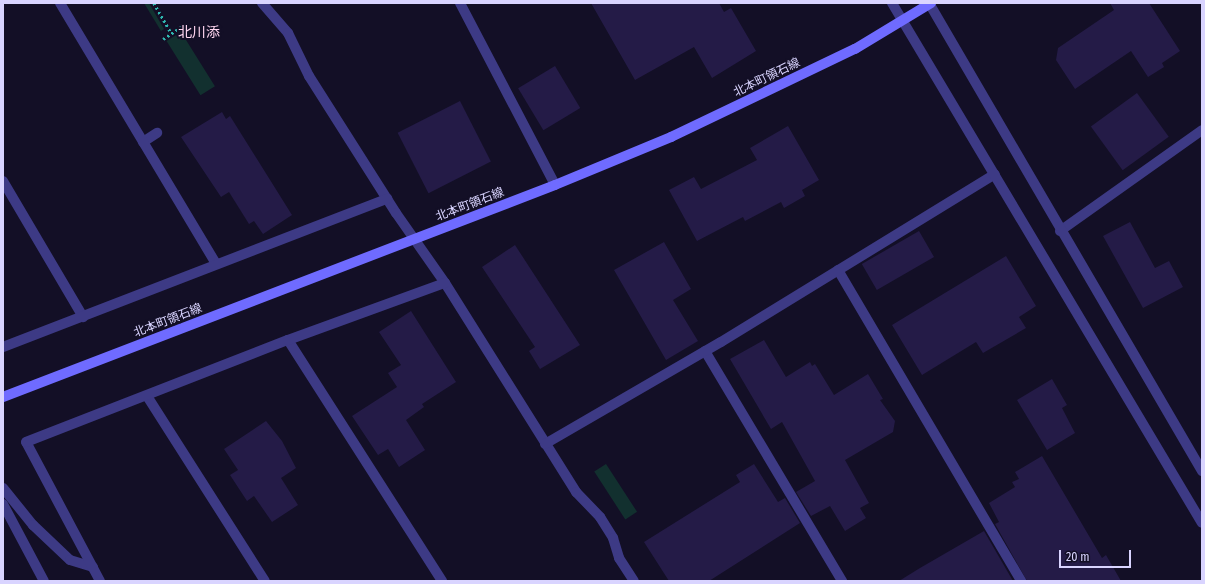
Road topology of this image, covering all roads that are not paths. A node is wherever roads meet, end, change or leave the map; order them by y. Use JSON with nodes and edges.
{"nodes":[{"id":1,"x":60,"y":3,"type":"edge"},
{"id":2,"x":262,"y":3,"type":"edge"},
{"id":3,"x":460,"y":3,"type":"edge"},
{"id":4,"x":892,"y":3,"type":"edge"},
{"id":5,"x":929,"y":3,"type":"edge"},
{"id":6,"x":903,"y":20,"type":"junction"},
{"id":7,"x":1202,"y":130,"type":"edge"},
{"id":8,"x":157,"y":133,"type":"dead end"},
{"id":9,"x":143,"y":142,"type":"junction"},
{"id":10,"x":995,"y":174,"type":"junction"},
{"id":11,"x":3,"y":181,"type":"edge"},
{"id":12,"x":555,"y":185,"type":"junction"},
{"id":13,"x":387,"y":199,"type":"junction"},
{"id":14,"x":1060,"y":231,"type":"junction"},
{"id":15,"x":416,"y":239,"type":"junction"},
{"id":16,"x":216,"y":264,"type":"junction"},
{"id":17,"x":838,"y":270,"type":"junction"},
{"id":18,"x":445,"y":283,"type":"junction"},
{"id":19,"x":83,"y":316,"type":"junction"},
{"id":20,"x":288,"y":340,"type":"junction"},
{"id":21,"x":3,"y":347,"type":"edge"},
{"id":22,"x":705,"y":351,"type":"junction"},
{"id":23,"x":147,"y":396,"type":"junction"},
{"id":24,"x":3,"y":397,"type":"edge"},
{"id":25,"x":545,"y":444,"type":"junction"},
{"id":26,"x":1202,"y":471,"type":"edge"},
{"id":27,"x":3,"y":488,"type":"edge"},
{"id":28,"x":3,"y":504,"type":"edge"},
{"id":29,"x":1202,"y":523,"type":"edge"},
{"id":30,"x":93,"y":567,"type":"junction"},
{"id":31,"x":44,"y":581,"type":"edge"},
{"id":32,"x":100,"y":581,"type":"edge"},
{"id":33,"x":265,"y":581,"type":"edge"},
{"id":34,"x":442,"y":581,"type":"edge"},
{"id":35,"x":634,"y":581,"type":"edge"},
{"id":36,"x":842,"y":581,"type":"edge"},
{"id":37,"x":1021,"y":581,"type":"edge"}],
"edges":[{"from":1,"to":9,"type":"street"},
{"from":2,"to":13,"type":"street"},
{"from":3,"to":12,"type":"street"},
{"from":4,"to":6,"type":"street"},
{"from":5,"to":6,"type":"main road","name":"北本町領石線"},
{"from":5,"to":14,"type":"street"},
{"from":6,"to":10,"type":"street"},
{"from":6,"to":12,"type":"main road","name":"北本町領石線"},
{"from":7,"to":14,"type":"street"},
{"from":8,"to":9,"type":"street"},
{"from":9,"to":16,"type":"street"},
{"from":10,"to":17,"type":"street"},
{"from":10,"to":29,"type":"street"},
{"from":11,"to":19,"type":"street"},
{"from":12,"to":15,"type":"main road","name":"北本町領石線"},
{"from":13,"to":15,"type":"street"},
{"from":13,"to":16,"type":"street"},
{"from":14,"to":26,"type":"street"},
{"from":15,"to":18,"type":"street"},
{"from":15,"to":24,"type":"main road","name":"北本町領石線"},
{"from":16,"to":19,"type":"street"},
{"from":17,"to":22,"type":"street"},
{"from":17,"to":37,"type":"street"},
{"from":18,"to":20,"type":"street"},
{"from":18,"to":25,"type":"street"},
{"from":19,"to":21,"type":"street"},
{"from":20,"to":23,"type":"street"},
{"from":20,"to":34,"type":"street"},
{"from":22,"to":25,"type":"street"},
{"from":22,"to":36,"type":"street"},
{"from":23,"to":30,"type":"street"},
{"from":23,"to":33,"type":"street"},
{"from":25,"to":35,"type":"street"},
{"from":27,"to":30,"type":"street"},
{"from":28,"to":31,"type":"street"},
{"from":30,"to":32,"type":"street"}]}
